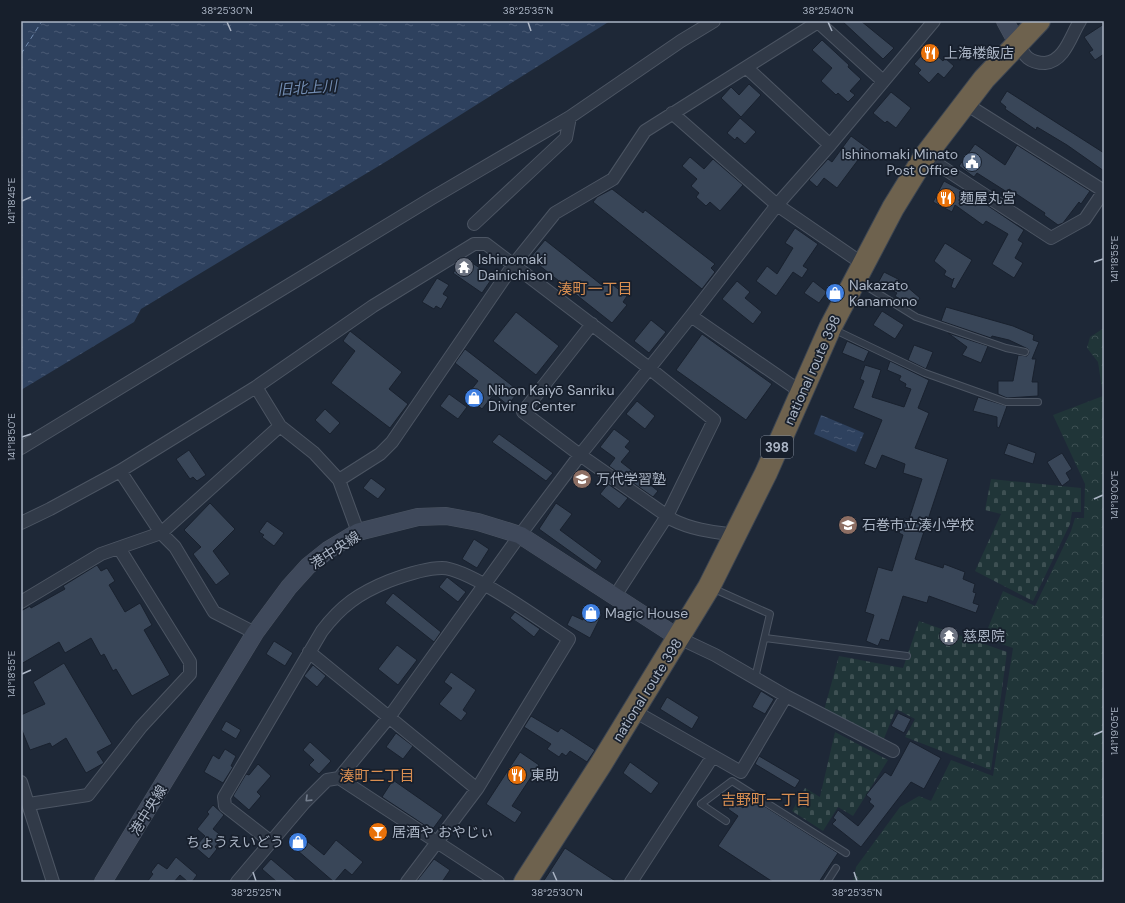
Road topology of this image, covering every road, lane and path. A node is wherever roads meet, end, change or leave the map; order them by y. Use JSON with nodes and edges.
{"nodes":[{"id":1,"x":714,"y":21,"type":"edge"},
{"id":2,"x":934,"y":21,"type":"edge"},
{"id":3,"x":1005,"y":21,"type":"edge"},
{"id":4,"x":1039,"y":21,"type":"edge"},
{"id":5,"x":1080,"y":21,"type":"edge"},
{"id":6,"x":817,"y":22,"type":"edge"},
{"id":7,"x":1017,"y":43,"type":"junction"},
{"id":8,"x":747,"y":68,"type":"junction"},
{"id":9,"x":883,"y":81,"type":"junction"},
{"id":10,"x":966,"y":104,"type":"junction"},
{"id":11,"x":672,"y":113,"type":"junction"},
{"id":12,"x":570,"y":117,"type":"junction"},
{"id":13,"x":830,"y":145,"type":"junction"},
{"id":14,"x":925,"y":156,"type":"junction"},
{"id":15,"x":1104,"y":191,"type":"edge"},
{"id":16,"x":777,"y":205,"type":"junction"},
{"id":17,"x":474,"y":224,"type":"dead end"},
{"id":18,"x":514,"y":264,"type":"junction"},
{"id":19,"x":859,"y":271,"type":"junction"},
{"id":20,"x":692,"y":316,"type":"junction"},
{"id":21,"x":592,"y":324,"type":"junction"},
{"id":22,"x":830,"y":328,"type":"junction"},
{"id":23,"x":1025,"y":352,"type":"dead end"},
{"id":24,"x":649,"y":368,"type":"junction"},
{"id":25,"x":256,"y":387,"type":"junction"},
{"id":26,"x":801,"y":392,"type":"junction"},
{"id":27,"x":1038,"y":402,"type":"dead end"},
{"id":28,"x":280,"y":426,"type":"junction"},
{"id":29,"x":21,"y":448,"type":"edge"},
{"id":30,"x":580,"y":456,"type":"junction"},
{"id":31,"x":120,"y":471,"type":"junction"},
{"id":32,"x":339,"y":480,"type":"junction"},
{"id":33,"x":667,"y":516,"type":"junction"},
{"id":34,"x":21,"y":523,"type":"edge"},
{"id":35,"x":358,"y":532,"type":"junction"},
{"id":36,"x":161,"y":533,"type":"junction"},
{"id":37,"x":520,"y":535,"type":"junction"},
{"id":38,"x":736,"y":535,"type":"junction"},
{"id":39,"x":119,"y":548,"type":"junction"},
{"id":40,"x":484,"y":585,"type":"junction"},
{"id":41,"x":709,"y":586,"type":"junction"},
{"id":42,"x":615,"y":596,"type":"junction"},
{"id":43,"x":21,"y":602,"type":"edge"},
{"id":44,"x":255,"y":633,"type":"junction"},
{"id":45,"x":679,"y":638,"type":"junction"},
{"id":46,"x":764,"y":638,"type":"junction"},
{"id":47,"x":309,"y":652,"type":"junction"},
{"id":48,"x":907,"y":656,"type":"dead end"},
{"id":49,"x":755,"y":678,"type":"junction"},
{"id":50,"x":786,"y":696,"type":"junction"},
{"id":51,"x":634,"y":711,"type":"junction"},
{"id":52,"x":390,"y":716,"type":"junction"},
{"id":53,"x":893,"y":751,"type":"dead end"},
{"id":54,"x":713,"y":756,"type":"junction"},
{"id":55,"x":339,"y":778,"type":"junction"},
{"id":56,"x":21,"y":782,"type":"edge"},
{"id":57,"x":477,"y":789,"type":"junction"},
{"id":58,"x":29,"y":804,"type":"junction"},
{"id":59,"x":726,"y":821,"type":"dead end"},
{"id":60,"x":270,"y":841,"type":"junction"},
{"id":61,"x":438,"y":843,"type":"junction"},
{"id":62,"x":846,"y":853,"type":"dead end"},
{"id":63,"x":836,"y":868,"type":"dead end"},
{"id":64,"x":53,"y":882,"type":"edge"},
{"id":65,"x":103,"y":882,"type":"edge"},
{"id":66,"x":237,"y":882,"type":"edge"},
{"id":67,"x":407,"y":882,"type":"edge"},
{"id":68,"x":498,"y":882,"type":"edge"},
{"id":69,"x":525,"y":882,"type":"edge"},
{"id":70,"x":631,"y":882,"type":"edge"},
{"id":71,"x":827,"y":882,"type":"edge"}],
"edges":[{"from":1,"to":12,"type":"street"},
{"from":2,"to":9,"type":"street"},
{"from":3,"to":7,"type":"street"},
{"from":4,"to":7,"type":"highway","name":"national route 398","number":"398"},
{"from":5,"to":7,"type":"street"},
{"from":6,"to":8,"type":"street"},
{"from":6,"to":9,"type":"street"},
{"from":7,"to":10,"type":"highway","name":"national route 398","number":"398"},
{"from":8,"to":11,"type":"street"},
{"from":8,"to":13,"type":"street"},
{"from":9,"to":13,"type":"street"},
{"from":10,"to":14,"type":"highway","name":"national route 398","number":"398"},
{"from":10,"to":15,"type":"street"},
{"from":11,"to":16,"type":"street"},
{"from":11,"to":18,"type":"street"},
{"from":12,"to":17,"type":"street"},
{"from":12,"to":29,"type":"street"},
{"from":13,"to":16,"type":"street"},
{"from":14,"to":15,"type":"street"},
{"from":14,"to":19,"type":"highway","name":"national route 398","number":"398"},
{"from":16,"to":19,"type":"street"},
{"from":16,"to":20,"type":"street"},
{"from":18,"to":21,"type":"street"},
{"from":18,"to":25,"type":"street"},
{"from":18,"to":32,"type":"street"},
{"from":19,"to":22,"type":"highway","name":"national route 398","number":"398"},
{"from":19,"to":23,"type":"lane"},
{"from":20,"to":24,"type":"street"},
{"from":20,"to":26,"type":"street"},
{"from":21,"to":24,"type":"street"},
{"from":21,"to":30,"type":"street"},
{"from":22,"to":26,"type":"highway","name":"national route 398","number":"398"},
{"from":22,"to":27,"type":"lane"},
{"from":24,"to":30,"type":"street"},
{"from":24,"to":33,"type":"street"},
{"from":25,"to":28,"type":"street"},
{"from":25,"to":31,"type":"street"},
{"from":26,"to":38,"type":"highway","name":"national route 398","number":"398"},
{"from":28,"to":32,"type":"street"},
{"from":28,"to":36,"type":"street"},
{"from":30,"to":33,"type":"street"},
{"from":30,"to":37,"type":"street"},
{"from":31,"to":34,"type":"street"},
{"from":31,"to":36,"type":"street"},
{"from":32,"to":35,"type":"street"},
{"from":33,"to":38,"type":"street"},
{"from":33,"to":42,"type":"street"},
{"from":35,"to":37,"type":"street","name":"港中央線"},
{"from":35,"to":44,"type":"street","name":"港中央線"},
{"from":36,"to":39,"type":"street"},
{"from":36,"to":44,"type":"street"},
{"from":37,"to":40,"type":"street"},
{"from":37,"to":42,"type":"street","name":"港中央線"},
{"from":38,"to":41,"type":"highway","name":"national route 398","number":"398"},
{"from":39,"to":43,"type":"street"},
{"from":39,"to":58,"type":"street"},
{"from":40,"to":47,"type":"street"},
{"from":40,"to":52,"type":"street"},
{"from":40,"to":57,"type":"street"},
{"from":41,"to":45,"type":"highway","name":"national route 398","number":"398"},
{"from":41,"to":46,"type":"lane"},
{"from":42,"to":45,"type":"street","name":"港中央線"},
{"from":44,"to":65,"type":"street","name":"港中央線"},
{"from":45,"to":49,"type":"street"},
{"from":45,"to":51,"type":"highway","name":"national route 398","number":"398"},
{"from":46,"to":48,"type":"lane"},
{"from":46,"to":49,"type":"lane"},
{"from":47,"to":52,"type":"street"},
{"from":47,"to":60,"type":"street"},
{"from":49,"to":50,"type":"street"},
{"from":50,"to":53,"type":"street"},
{"from":50,"to":54,"type":"street"},
{"from":51,"to":54,"type":"street"},
{"from":51,"to":69,"type":"highway","name":"national route 398","number":"398"},
{"from":52,"to":55,"type":"street"},
{"from":52,"to":57,"type":"street"},
{"from":54,"to":70,"type":"street"},
{"from":55,"to":60,"type":"street","one_way":true},
{"from":55,"to":61,"type":"street"},
{"from":56,"to":58,"type":"street"},
{"from":57,"to":61,"type":"street"},
{"from":58,"to":64,"type":"street"},
{"from":59,"to":62,"type":"lane"},
{"from":60,"to":66,"type":"street"},
{"from":61,"to":67,"type":"street"},
{"from":61,"to":68,"type":"street"},
{"from":63,"to":71,"type":"lane"}]}
